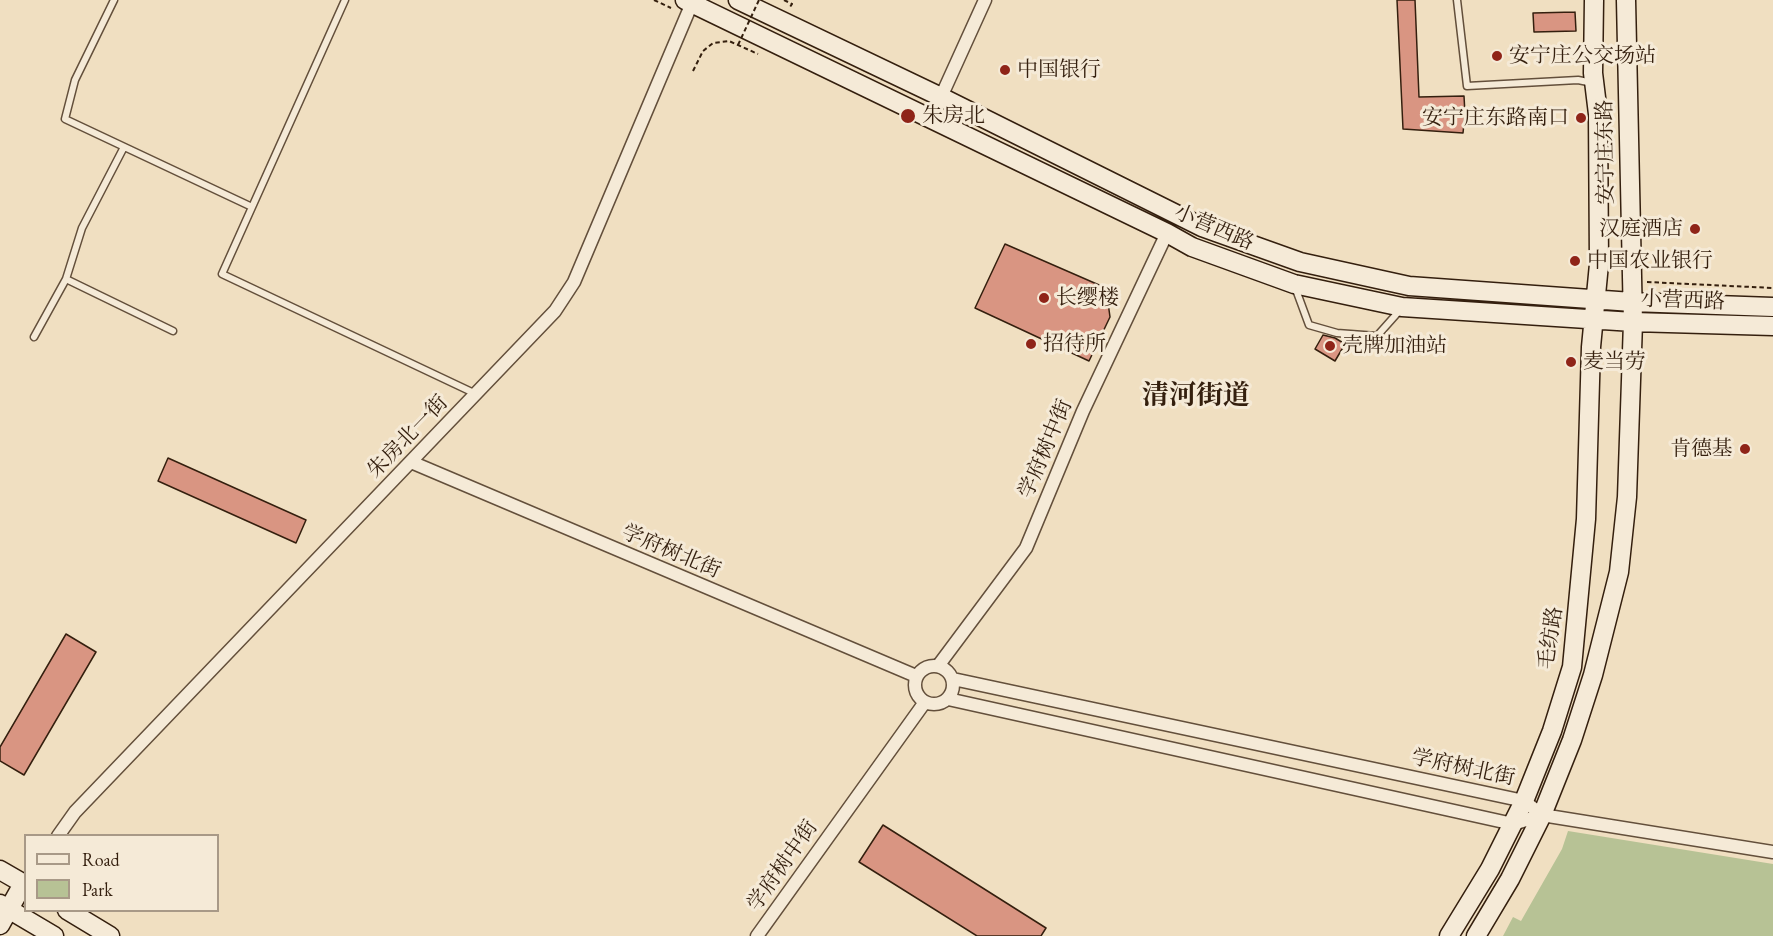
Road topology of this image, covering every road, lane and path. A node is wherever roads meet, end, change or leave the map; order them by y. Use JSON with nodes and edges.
{"nodes":[{"id":1,"x":114,"y":0,"type":"edge"},
{"id":2,"x":345,"y":0,"type":"edge"},
{"id":3,"x":738,"y":0,"type":"edge"},
{"id":4,"x":759,"y":0,"type":"edge"},
{"id":5,"x":784,"y":0,"type":"edge"},
{"id":6,"x":985,"y":0,"type":"edge"},
{"id":7,"x":1457,"y":0,"type":"edge"},
{"id":8,"x":1594,"y":0,"type":"edge"},
{"id":9,"x":1626,"y":0,"type":"edge"},
{"id":10,"x":688,"y":2,"type":"edge"},
{"id":11,"x":789,"y":10,"type":"dead end"},
{"id":12,"x":738,"y":45,"type":"junction"},
{"id":13,"x":758,"y":54,"type":"dead end"},
{"id":14,"x":693,"y":71,"type":"dead end"},
{"id":15,"x":1587,"y":82,"type":"junction"},
{"id":16,"x":941,"y":97,"type":"junction"},
{"id":17,"x":124,"y":147,"type":"junction"},
{"id":18,"x":252,"y":207,"type":"junction"},
{"id":19,"x":1167,"y":233,"type":"junction"},
{"id":20,"x":66,"y":279,"type":"junction"},
{"id":21,"x":1632,"y":282,"type":"junction"},
{"id":22,"x":1294,"y":284,"type":"junction"},
{"id":23,"x":1773,"y":288,"type":"edge"},
{"id":24,"x":1596,"y":299,"type":"junction"},
{"id":25,"x":1632,"y":302,"type":"junction"},
{"id":26,"x":1402,"y":307,"type":"junction"},
{"id":27,"x":1773,"y":307,"type":"edge"},
{"id":28,"x":1594,"y":320,"type":"junction"},
{"id":29,"x":1633,"y":322,"type":"junction"},
{"id":30,"x":1773,"y":326,"type":"edge"},
{"id":31,"x":173,"y":331,"type":"dead end"},
{"id":32,"x":34,"y":337,"type":"dead end"},
{"id":33,"x":476,"y":394,"type":"junction"},
{"id":34,"x":411,"y":462,"type":"junction"},
{"id":35,"x":938,"y":666,"type":"junction"},
{"id":36,"x":916,"y":676,"type":"junction"},
{"id":37,"x":953,"y":679,"type":"junction"},
{"id":38,"x":948,"y":699,"type":"junction"},
{"id":39,"x":925,"y":702,"type":"junction"},
{"id":40,"x":1524,"y":801,"type":"junction"},
{"id":41,"x":1542,"y":816,"type":"junction"},
{"id":42,"x":1513,"y":824,"type":"junction"},
{"id":43,"x":59,"y":834,"type":"edge"},
{"id":44,"x":1773,"y":852,"type":"edge"},
{"id":45,"x":0,"y":870,"type":"edge"},
{"id":46,"x":24,"y":882,"type":"edge"},
{"id":47,"x":24,"y":884,"type":"edge"},
{"id":48,"x":70,"y":912,"type":"edge"},
{"id":49,"x":3,"y":913,"type":"edge"},
{"id":50,"x":54,"y":936,"type":"edge"},
{"id":51,"x":110,"y":936,"type":"edge"},
{"id":52,"x":757,"y":936,"type":"edge"},
{"id":53,"x":1449,"y":936,"type":"edge"},
{"id":54,"x":1476,"y":936,"type":"edge"}],
"edges":[{"from":1,"to":17,"type":"lane"},
{"from":2,"to":18,"type":"lane"},
{"from":3,"to":16,"type":"main road","name":"小营西路"},
{"from":4,"to":12,"type":"path","bridge":true},
{"from":5,"to":11,"type":"path"},
{"from":6,"to":16,"type":"street"},
{"from":7,"to":15,"type":"lane"},
{"from":8,"to":15,"type":"main road","name":"安宁庄东路"},
{"from":9,"to":21,"type":"main road","name":"安宁庄东路"},
{"from":10,"to":19,"type":"main road","name":"小营西路"},
{"from":10,"to":33,"type":"street","name":"朱房北一街"},
{"from":12,"to":13,"type":"path"},
{"from":12,"to":14,"type":"path"},
{"from":15,"to":24,"type":"main road","name":"安宁庄东路"},
{"from":16,"to":24,"type":"main road","name":"小营西路"},
{"from":17,"to":18,"type":"lane"},
{"from":17,"to":20,"type":"lane"},
{"from":18,"to":33,"type":"lane"},
{"from":19,"to":22,"type":"main road","name":"小营西路"},
{"from":19,"to":35,"type":"street","name":"学府树中街"},
{"from":20,"to":31,"type":"lane"},
{"from":20,"to":32,"type":"lane"},
{"from":21,"to":23,"type":"path"},
{"from":21,"to":25,"type":"main road","name":"安宁庄东路"},
{"from":22,"to":26,"type":"main road","name":"小营西路"},
{"from":22,"to":26,"type":"lane"},
{"from":24,"to":25,"type":"main road","name":"小营西路"},
{"from":24,"to":28,"type":"main road","name":"安宁庄东路"},
{"from":25,"to":27,"type":"main road","name":"小营西路"},
{"from":25,"to":29,"type":"main road","name":"安宁庄东路"},
{"from":26,"to":28,"type":"main road","name":"小营西路"},
{"from":28,"to":29,"type":"main road","name":"小营西路"},
{"from":28,"to":40,"type":"main road","name":"毛纺路"},
{"from":29,"to":30,"type":"main road","name":"小营西路"},
{"from":29,"to":41,"type":"main road"},
{"from":33,"to":34,"type":"street","name":"朱房北一街"},
{"from":34,"to":36,"type":"street","name":"学府树北街"},
{"from":34,"to":43,"type":"street","name":"朱房北一街"},
{"from":35,"to":36,"type":"street"},
{"from":35,"to":37,"type":"street"},
{"from":36,"to":39,"type":"street"},
{"from":37,"to":38,"type":"street"},
{"from":37,"to":40,"type":"street","name":"学府树北街"},
{"from":38,"to":39,"type":"street"},
{"from":38,"to":42,"type":"street","name":"学府树北街"},
{"from":39,"to":52,"type":"street","name":"学府树中街"},
{"from":40,"to":41,"type":"street","name":"学府树北街"},
{"from":40,"to":42,"type":"main road","name":"毛纺路"},
{"from":41,"to":42,"type":"street","name":"学府树北街"},
{"from":41,"to":44,"type":"street"},
{"from":41,"to":54,"type":"main road"},
{"from":42,"to":53,"type":"main road","name":"毛纺路"},
{"from":45,"to":46,"type":"main road"},
{"from":47,"to":49,"type":"main road"},
{"from":48,"to":51,"type":"main road"},
{"from":49,"to":50,"type":"main road"}]}
